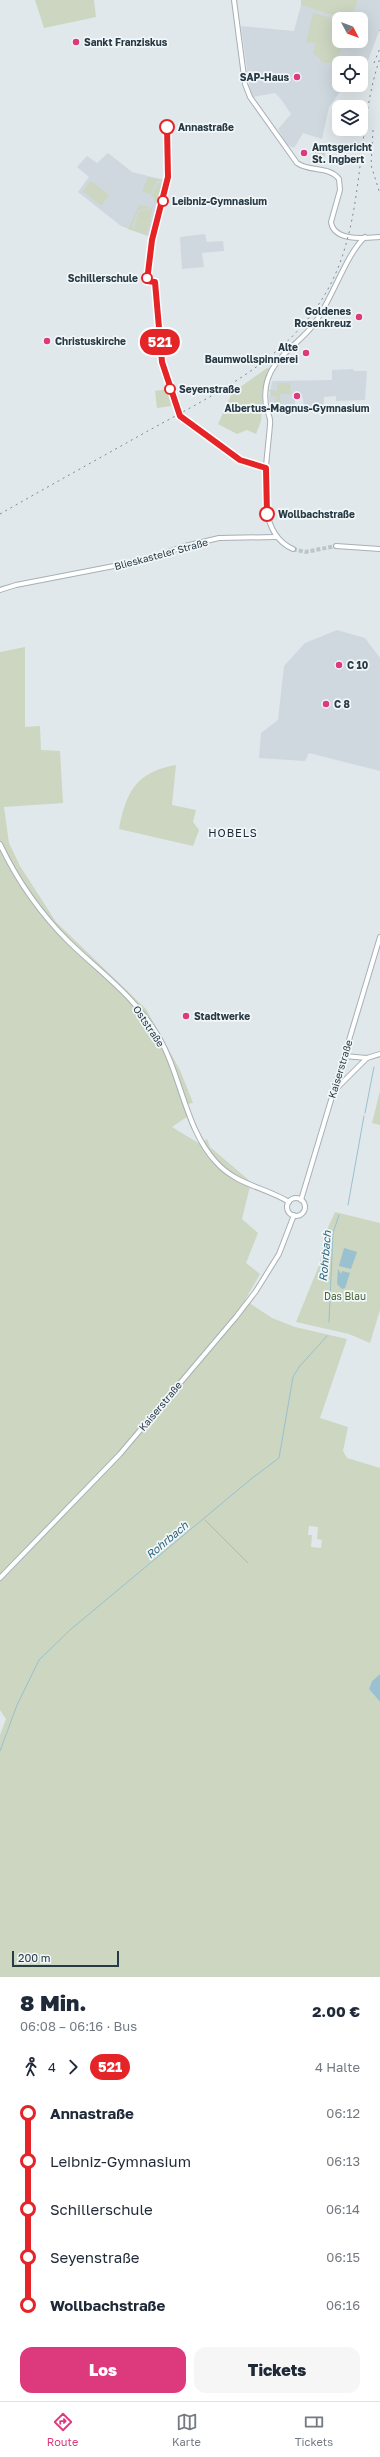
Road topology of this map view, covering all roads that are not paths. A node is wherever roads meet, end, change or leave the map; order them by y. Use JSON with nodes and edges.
{"nodes":[{"id":1,"x":234,"y":0,"type":"edge"},
{"id":2,"x":365,"y":237,"type":"junction"},
{"id":3,"x":380,"y":237,"type":"edge"},
{"id":4,"x":276,"y":537,"type":"junction"},
{"id":5,"x":336,"y":546,"type":"tunnel mouth"},
{"id":6,"x":293,"y":549,"type":"tunnel mouth"},
{"id":7,"x":380,"y":549,"type":"edge"},
{"id":8,"x":0,"y":590,"type":"edge"},
{"id":9,"x":0,"y":844,"type":"edge"},
{"id":10,"x":380,"y":938,"type":"edge"},
{"id":11,"x":380,"y":1054,"type":"edge"},
{"id":12,"x":344,"y":1056,"type":"junction"},
{"id":13,"x":369,"y":1057,"type":"junction"},
{"id":14,"x":333,"y":1092,"type":"junction"},
{"id":15,"x":301,"y":1200,"type":"junction"},
{"id":16,"x":289,"y":1202,"type":"junction"},
{"id":17,"x":294,"y":1215,"type":"junction"},
{"id":18,"x":0,"y":1578,"type":"edge"}],
"edges":[{"from":1,"to":2,"type":"main road"},
{"from":2,"to":3,"type":"main road"},
{"from":2,"to":4,"type":"main road"},
{"from":4,"to":6,"type":"main road"},
{"from":4,"to":8,"type":"main road","name":"Blieskasteler Straße"},
{"from":5,"to":7,"type":"main road"},
{"from":9,"to":16,"type":"main road","name":"Oststraße"},
{"from":10,"to":12,"type":"main road","name":"Kaiserstraße"},
{"from":11,"to":13,"type":"main road"},
{"from":12,"to":13,"type":"main road"},
{"from":12,"to":14,"type":"main road","name":"Kaiserstraße"},
{"from":13,"to":14,"type":"main road"},
{"from":14,"to":15,"type":"main road","name":"Kaiserstraße"},
{"from":15,"to":16,"type":"main road"},
{"from":15,"to":17,"type":"main road"},
{"from":16,"to":17,"type":"main road"},
{"from":17,"to":18,"type":"main road","name":"Kaiserstraße"}]}
